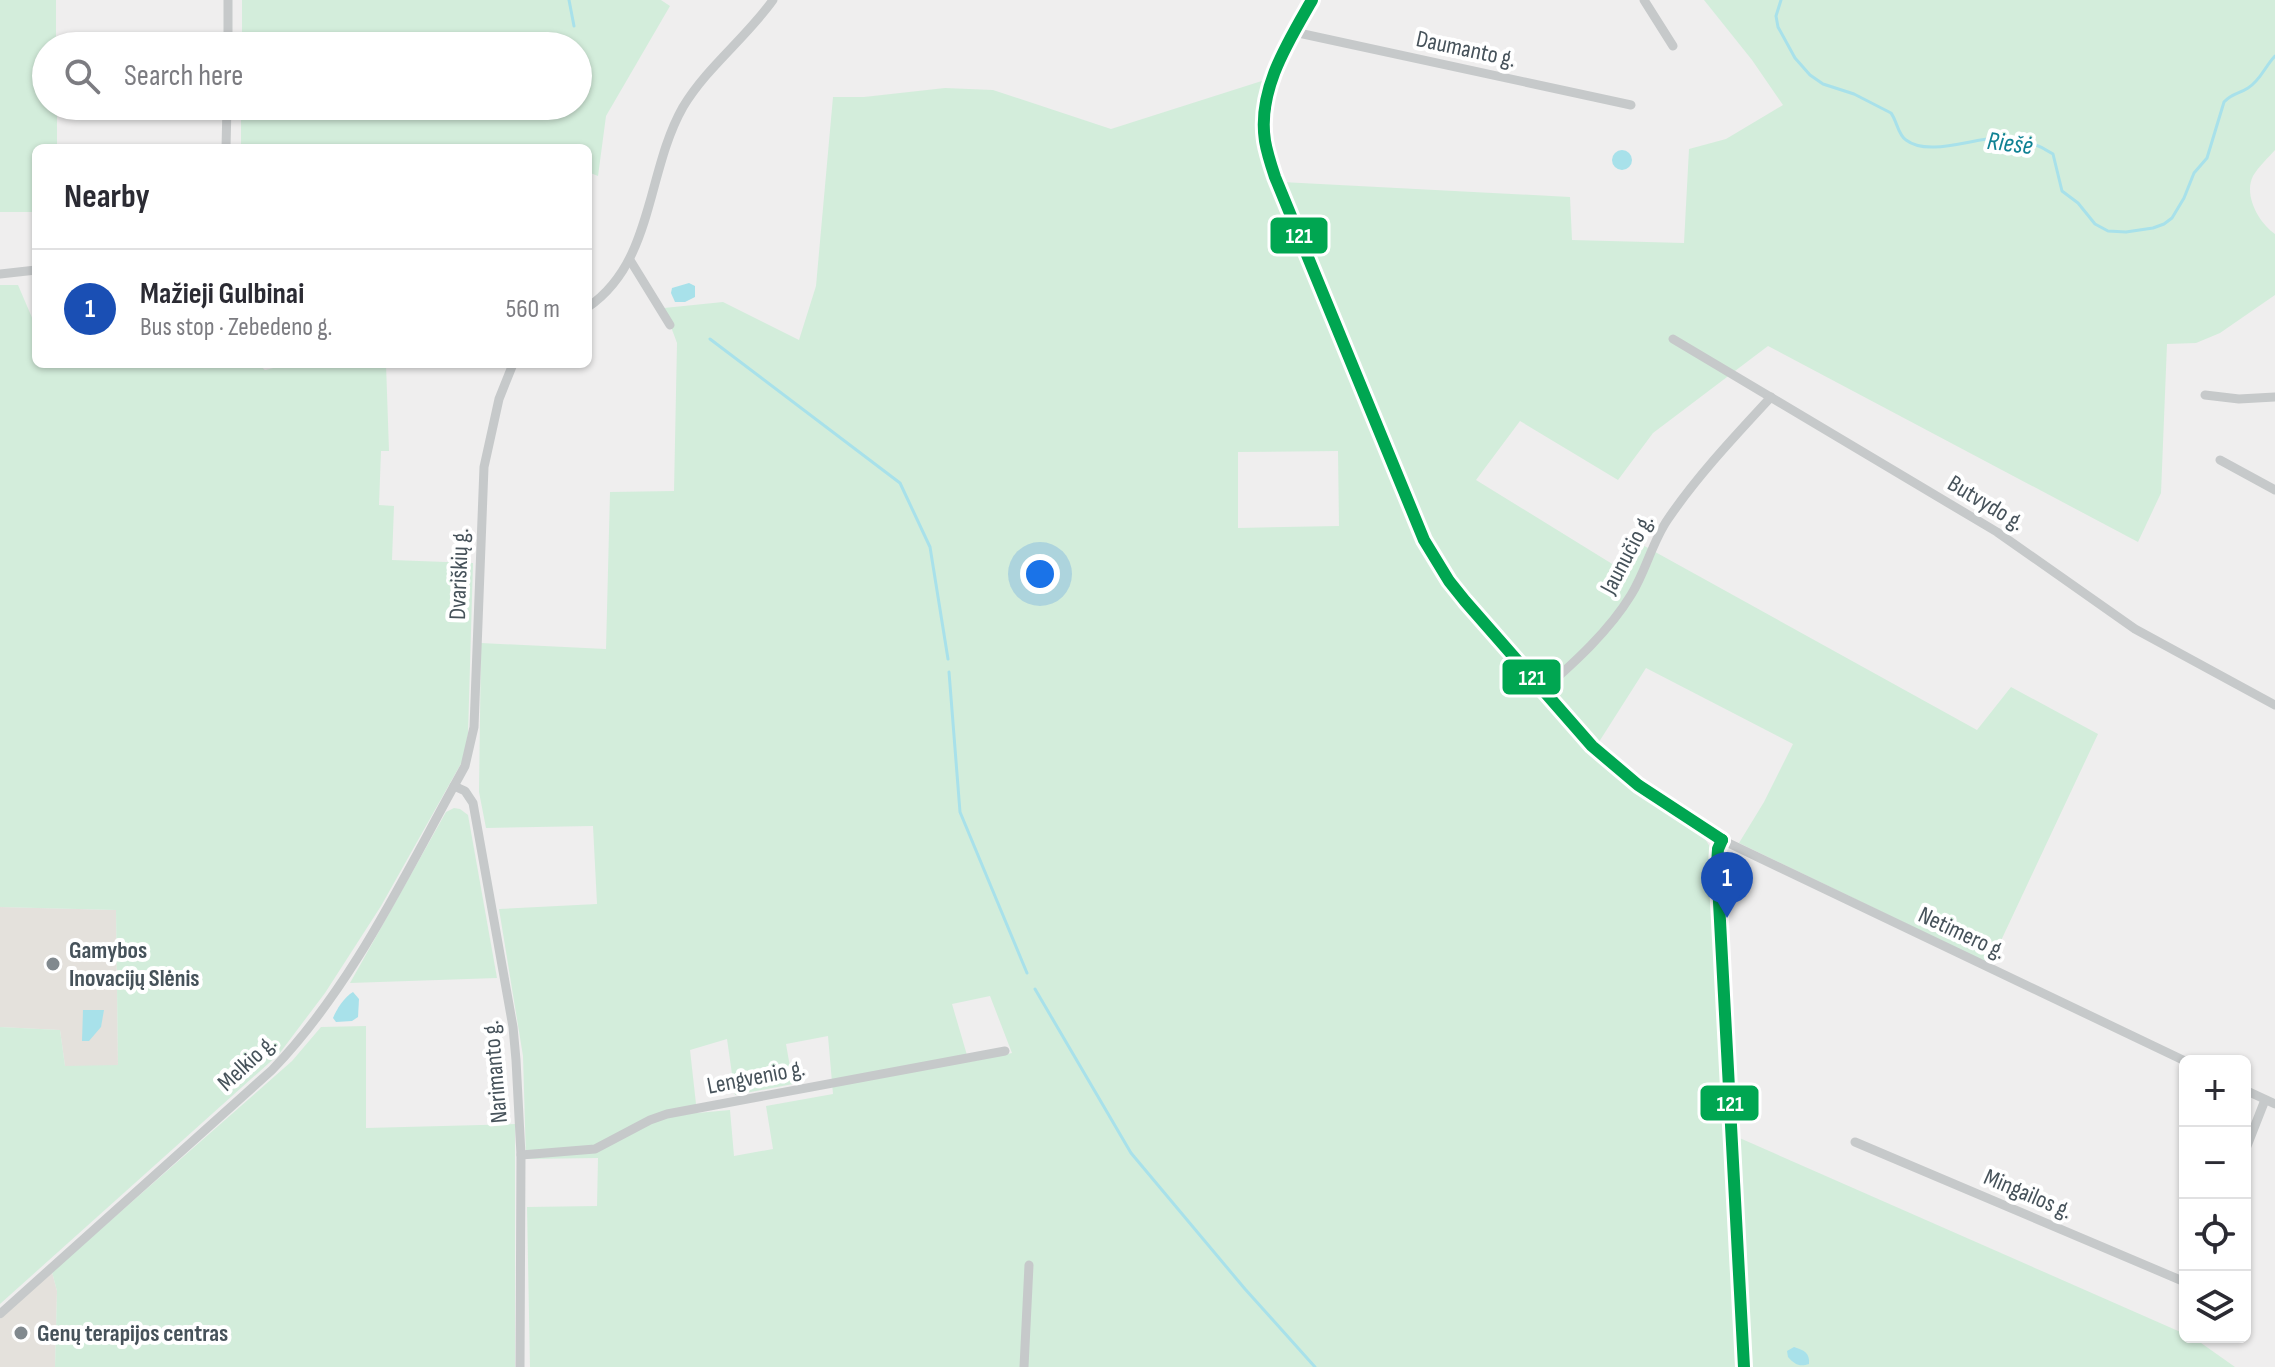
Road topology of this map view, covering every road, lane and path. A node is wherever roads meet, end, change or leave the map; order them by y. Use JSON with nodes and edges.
{"nodes":[{"id":1,"x":228,"y":0,"type":"edge"},
{"id":2,"x":773,"y":0,"type":"edge"},
{"id":3,"x":1312,"y":0,"type":"edge"},
{"id":4,"x":1644,"y":0,"type":"edge"},
{"id":5,"x":228,"y":32,"type":"edge"},
{"id":6,"x":1294,"y":32,"type":"junction"},
{"id":7,"x":1673,"y":46,"type":"dead end"},
{"id":8,"x":1631,"y":105,"type":"dead end"},
{"id":9,"x":227,"y":120,"type":"edge"},
{"id":10,"x":226,"y":144,"type":"edge"},
{"id":11,"x":630,"y":260,"type":"junction"},
{"id":12,"x":32,"y":270,"type":"edge"},
{"id":13,"x":0,"y":274,"type":"edge"},
{"id":14,"x":592,"y":304,"type":"edge"},
{"id":15,"x":670,"y":325,"type":"dead end"},
{"id":16,"x":1673,"y":339,"type":"dead end"},
{"id":17,"x":509,"y":368,"type":"edge"},
{"id":18,"x":2205,"y":395,"type":"dead end"},
{"id":19,"x":1771,"y":397,"type":"junction"},
{"id":20,"x":2275,"y":397,"type":"edge"},
{"id":21,"x":2220,"y":460,"type":"dead end"},
{"id":22,"x":2275,"y":490,"type":"edge"},
{"id":23,"x":1544,"y":689,"type":"junction"},
{"id":24,"x":2275,"y":705,"type":"edge"},
{"id":25,"x":454,"y":786,"type":"junction"},
{"id":26,"x":1722,"y":840,"type":"junction"},
{"id":27,"x":1005,"y":1051,"type":"dead end"},
{"id":28,"x":2179,"y":1058,"type":"edge"},
{"id":29,"x":2251,"y":1093,"type":"edge"},
{"id":30,"x":2270,"y":1102,"type":"edge"},
{"id":31,"x":2251,"y":1139,"type":"edge"},
{"id":32,"x":1855,"y":1142,"type":"dead end"},
{"id":33,"x":521,"y":1155,"type":"junction"},
{"id":34,"x":1029,"y":1265,"type":"dead end"},
{"id":35,"x":2179,"y":1279,"type":"edge"},
{"id":36,"x":0,"y":1314,"type":"edge"},
{"id":37,"x":520,"y":1367,"type":"edge"},
{"id":38,"x":1024,"y":1367,"type":"edge"},
{"id":39,"x":1744,"y":1367,"type":"edge"}],
"edges":[{"from":1,"to":5,"type":"street"},
{"from":2,"to":11,"type":"street"},
{"from":3,"to":6,"type":"street","name":"Netimero g."},
{"from":4,"to":7,"type":"street"},
{"from":6,"to":8,"type":"street","name":"Daumanto g."},
{"from":6,"to":23,"type":"street","name":"Netimero g."},
{"from":9,"to":10,"type":"street"},
{"from":11,"to":14,"type":"street"},
{"from":11,"to":15,"type":"street"},
{"from":12,"to":13,"type":"street"},
{"from":16,"to":19,"type":"street","name":"Butvydo g."},
{"from":17,"to":25,"type":"street","name":"Dvariškių g."},
{"from":18,"to":20,"type":"street"},
{"from":19,"to":23,"type":"street","name":"Jaunučio g."},
{"from":19,"to":24,"type":"street","name":"Butvydo g."},
{"from":21,"to":22,"type":"street"},
{"from":23,"to":26,"type":"street","name":"Netimero g."},
{"from":25,"to":33,"type":"street","name":"Narimanto g."},
{"from":25,"to":36,"type":"street","name":"Melkio g."},
{"from":26,"to":28,"type":"street","name":"Netimero g."},
{"from":26,"to":39,"type":"street"},
{"from":27,"to":33,"type":"street","name":"Lengvenio g."},
{"from":29,"to":30,"type":"street"},
{"from":30,"to":31,"type":"street"},
{"from":32,"to":35,"type":"street","name":"Mingailos g."},
{"from":33,"to":37,"type":"street","name":"Narimanto g."},
{"from":34,"to":38,"type":"street"}]}
